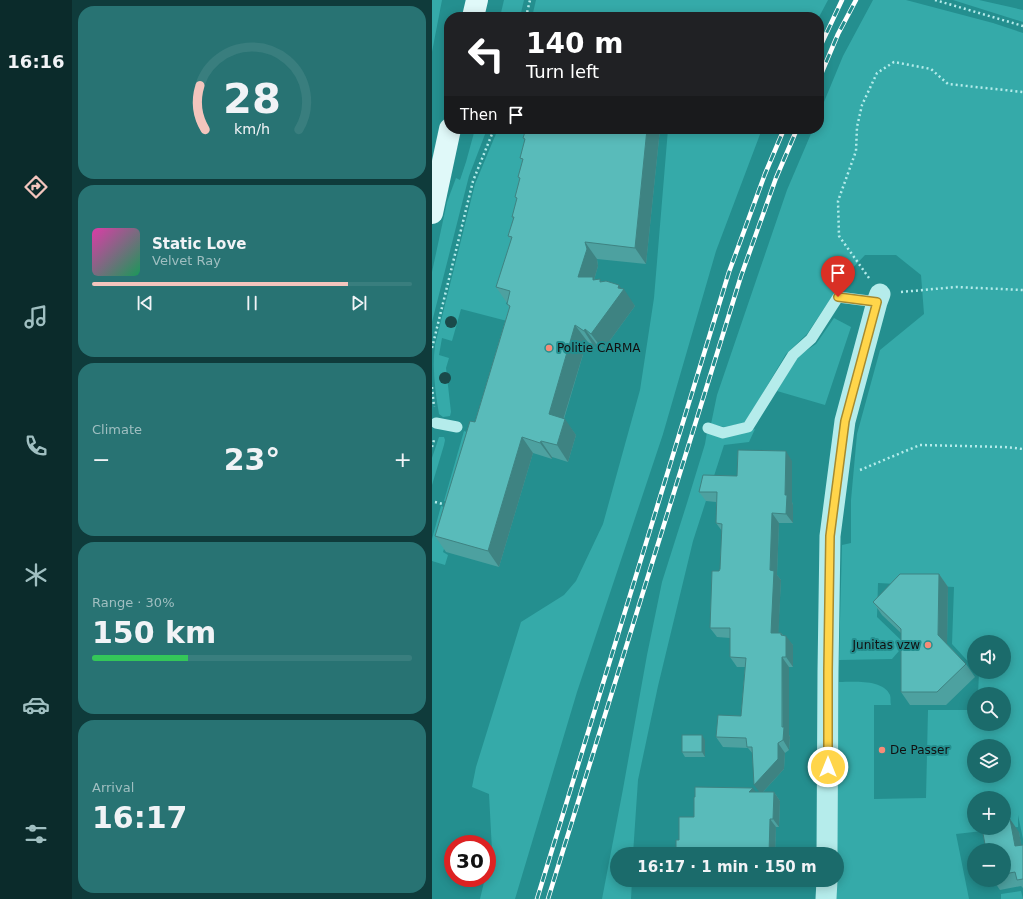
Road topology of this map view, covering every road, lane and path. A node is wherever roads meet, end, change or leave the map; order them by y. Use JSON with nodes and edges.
{"nodes":[{"id":1,"x":477,"y":0,"type":"edge"},
{"id":2,"x":530,"y":0,"type":"edge"},
{"id":3,"x":935,"y":0,"type":"edge"},
{"id":4,"x":474,"y":12,"type":"edge"},
{"id":5,"x":527,"y":12,"type":"edge"},
{"id":6,"x":1023,"y":26,"type":"edge"},
{"id":7,"x":1023,"y":92,"type":"edge"},
{"id":8,"x":449,"y":134,"type":"edge"},
{"id":9,"x":492,"y":134,"type":"edge"},
{"id":10,"x":432,"y":212,"type":"edge"},
{"id":11,"x":861,"y":267,"type":"dead end"},
{"id":12,"x":918,"y":290,"type":"dead end"},
{"id":13,"x":1023,"y":290,"type":"edge"},
{"id":14,"x":879,"y":298,"type":"joint"},
{"id":15,"x":432,"y":348,"type":"edge"},
{"id":16,"x":436,"y":423,"type":"dead end"},
{"id":17,"x":457,"y":427,"type":"dead end"},
{"id":18,"x":708,"y":428,"type":"dead end"},
{"id":19,"x":1023,"y":449,"type":"edge"},
{"id":20,"x":837,"y":479,"type":"junction"},
{"id":21,"x":435,"y":502,"type":"dead end"},
{"id":22,"x":453,"y":507,"type":"edge"},
{"id":23,"x":827,"y":847,"type":"edge"},
{"id":24,"x":826,"y":887,"type":"edge"},
{"id":25,"x":826,"y":899,"type":"edge"}],
"edges":[{"from":1,"to":4,"type":"main road"},
{"from":2,"to":5,"type":"path"},
{"from":3,"to":6,"type":"path"},
{"from":7,"to":11,"type":"path"},
{"from":8,"to":10,"type":"main road"},
{"from":9,"to":15,"type":"path"},
{"from":12,"to":13,"type":"path"},
{"from":14,"to":18,"type":"lane"},
{"from":14,"to":20,"type":"street"},
{"from":16,"to":17,"type":"lane"},
{"from":19,"to":20,"type":"path"},
{"from":20,"to":23,"type":"street"},
{"from":21,"to":22,"type":"path"},
{"from":24,"to":25,"type":"street"}]}
